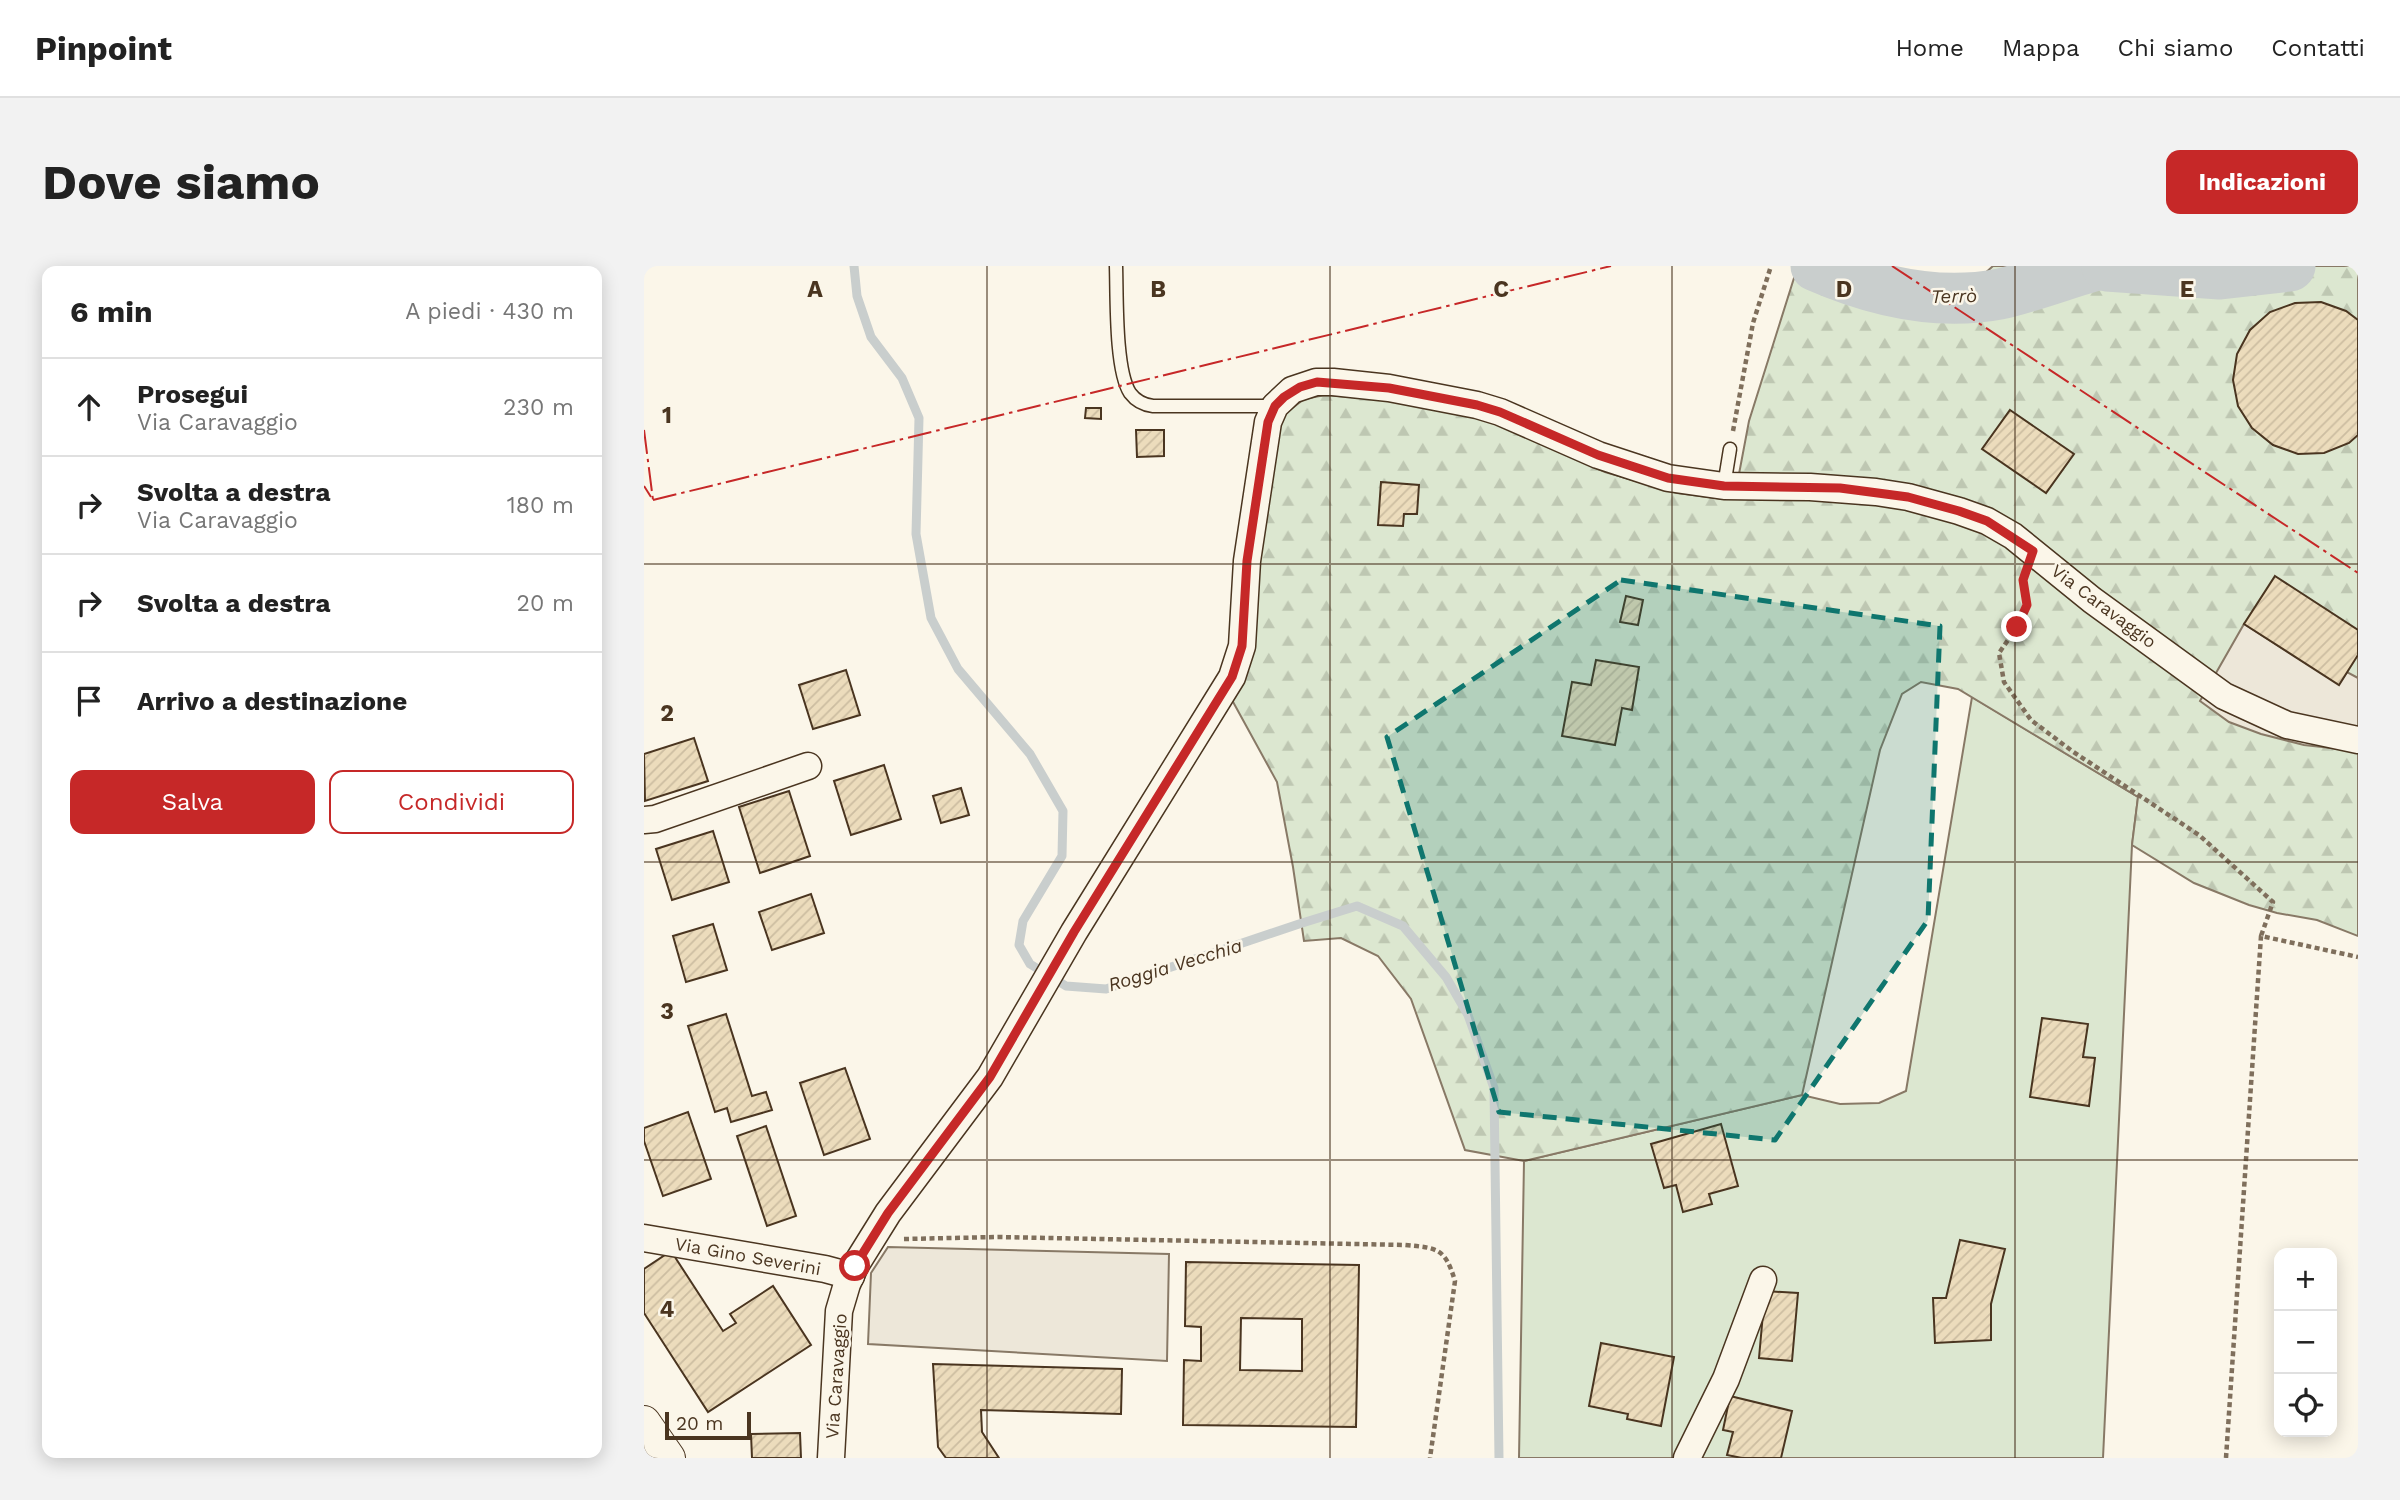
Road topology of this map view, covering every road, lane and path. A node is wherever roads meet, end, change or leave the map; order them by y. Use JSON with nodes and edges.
{"nodes":[{"id":1,"x":1116,"y":266,"type":"edge"},
{"id":2,"x":1770,"y":268,"type":"edge"},
{"id":3,"x":1275,"y":406,"type":"junction"},
{"id":4,"x":1730,"y":449,"type":"joint"},
{"id":5,"x":1724,"y":486,"type":"junction"},
{"id":6,"x":2033,"y":551,"type":"junction"},
{"id":7,"x":2358,"y":740,"type":"edge"},
{"id":8,"x":808,"y":766,"type":"dead end"},
{"id":9,"x":644,"y":820,"type":"edge"},
{"id":10,"x":2261,"y":936,"type":"junction"},
{"id":11,"x":2358,"y":957,"type":"edge"},
{"id":12,"x":644,"y":1238,"type":"edge"},
{"id":13,"x":871,"y":1239,"type":"junction"},
{"id":14,"x":851,"y":1276,"type":"junction"},
{"id":15,"x":1763,"y":1280,"type":"dead end"},
{"id":16,"x":644,"y":1422,"type":"edge"},
{"id":17,"x":669,"y":1458,"type":"edge"},
{"id":18,"x":831,"y":1458,"type":"edge"},
{"id":19,"x":1430,"y":1458,"type":"edge"},
{"id":20,"x":1687,"y":1458,"type":"edge"},
{"id":21,"x":2226,"y":1458,"type":"edge"}],
"edges":[{"from":1,"to":3,"type":"lane"},
{"from":2,"to":4,"type":"path"},
{"from":3,"to":5,"type":"street","name":"Via Caravaggio"},
{"from":3,"to":13,"type":"street","name":"Via Caravaggio"},
{"from":4,"to":5,"type":"lane"},
{"from":5,"to":6,"type":"street","name":"Via Caravaggio"},
{"from":6,"to":7,"type":"street","name":"Via Caravaggio"},
{"from":6,"to":10,"type":"path"},
{"from":8,"to":9,"type":"street"},
{"from":10,"to":11,"type":"path"},
{"from":10,"to":21,"type":"path"},
{"from":12,"to":14,"type":"street","name":"Via Gino Severini"},
{"from":13,"to":14,"type":"street","name":"Via Caravaggio"},
{"from":13,"to":19,"type":"path"},
{"from":14,"to":18,"type":"street","name":"Via Caravaggio"},
{"from":15,"to":20,"type":"street"},
{"from":16,"to":17,"type":"street"}]}
